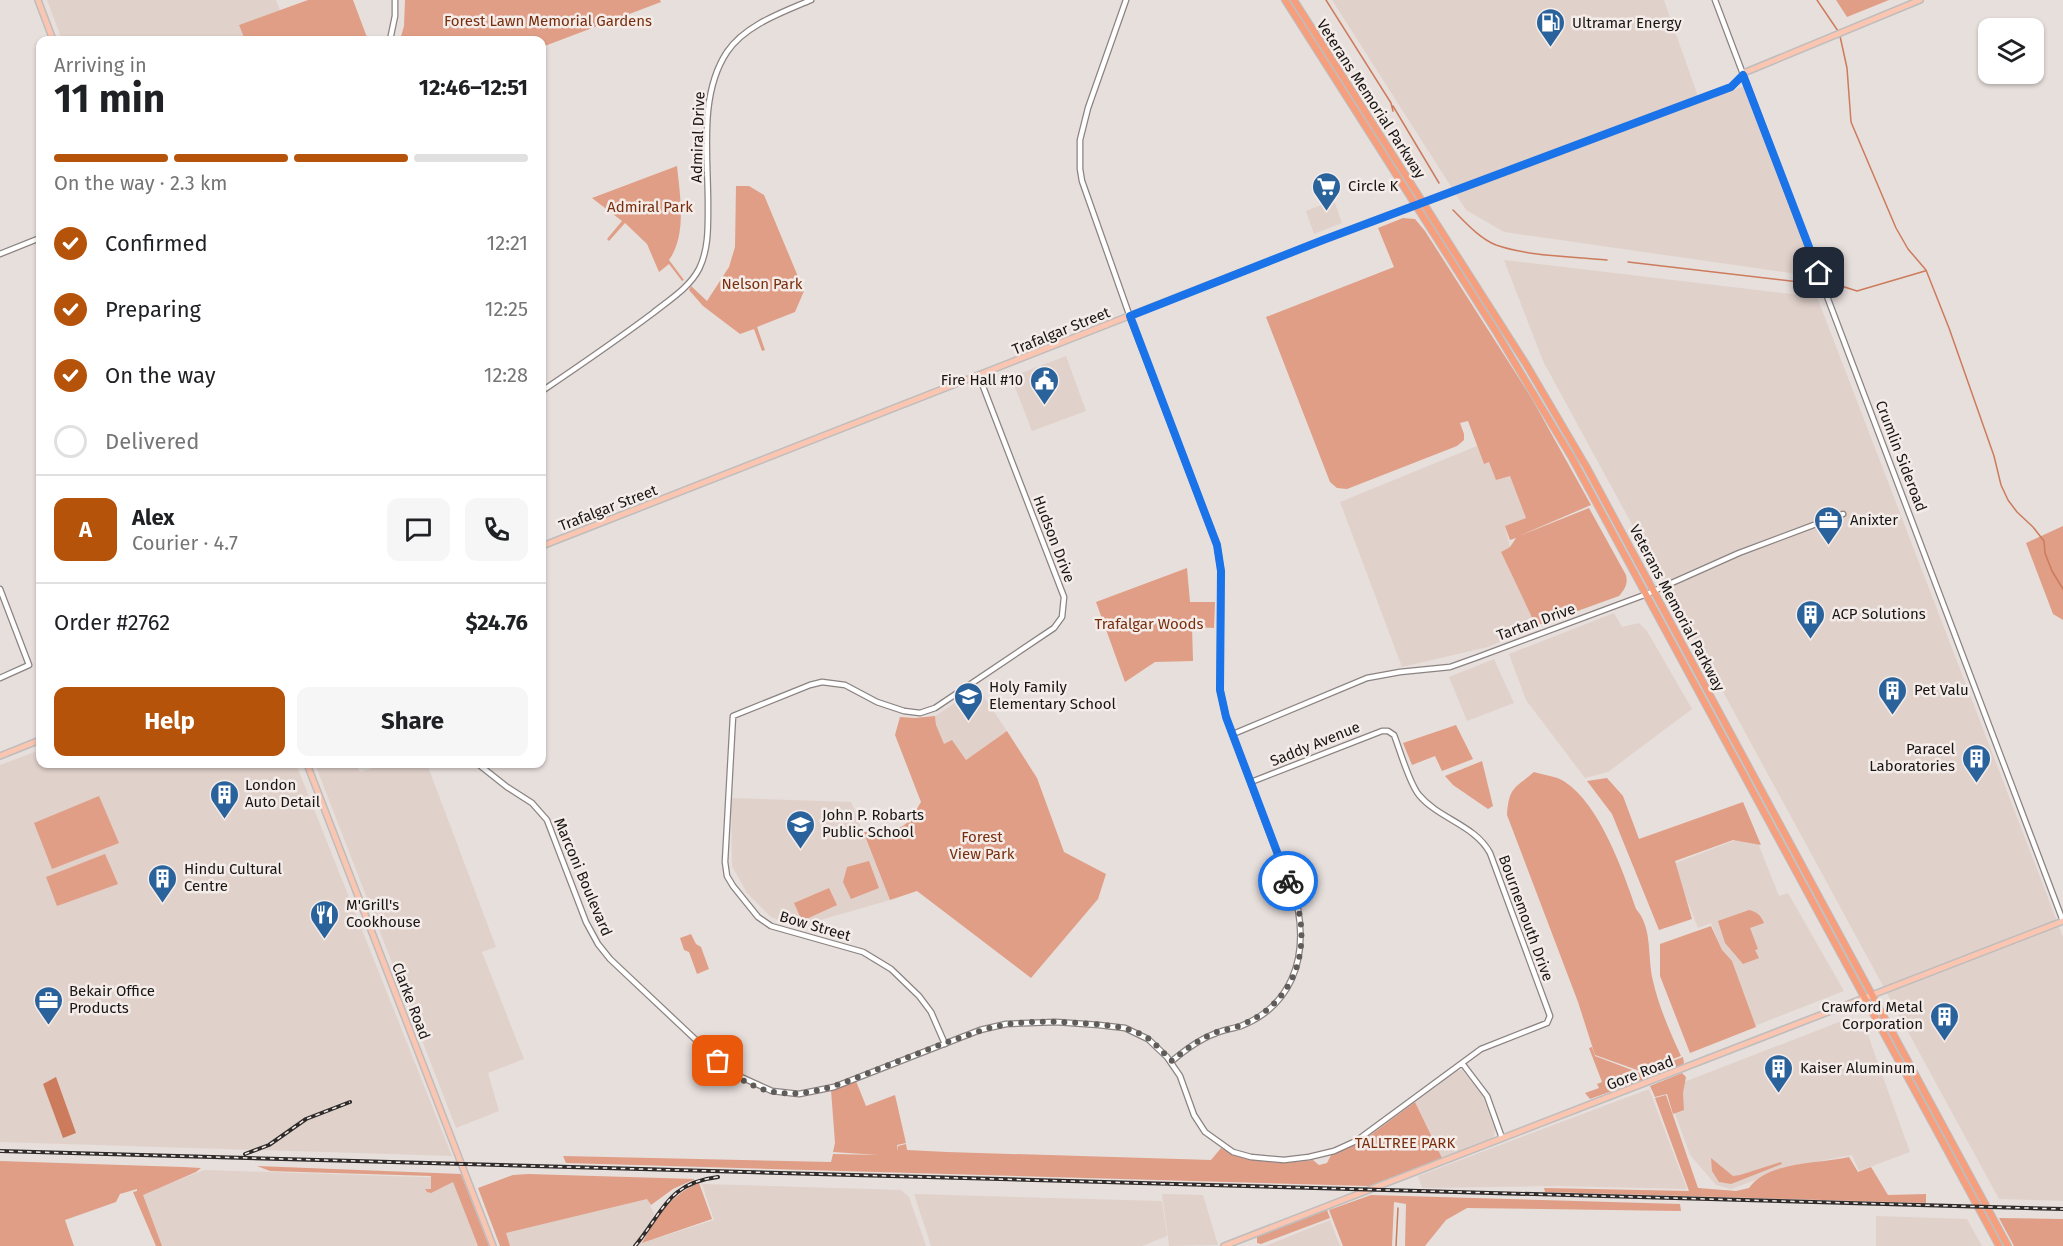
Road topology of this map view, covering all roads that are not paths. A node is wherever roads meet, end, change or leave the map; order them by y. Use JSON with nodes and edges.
{"nodes":[{"id":1,"x":38,"y":0,"type":"edge"},
{"id":2,"x":395,"y":0,"type":"edge"},
{"id":3,"x":811,"y":0,"type":"edge"},
{"id":4,"x":1126,"y":0,"type":"edge"},
{"id":5,"x":1285,"y":0,"type":"edge"},
{"id":6,"x":1294,"y":0,"type":"edge"},
{"id":7,"x":1715,"y":0,"type":"edge"},
{"id":8,"x":1920,"y":0,"type":"edge"},
{"id":9,"x":52,"y":36,"type":"edge"},
{"id":10,"x":391,"y":36,"type":"edge"},
{"id":11,"x":1743,"y":75,"type":"junction"},
{"id":12,"x":1424,"y":203,"type":"junction"},
{"id":13,"x":1415,"y":206,"type":"junction"},
{"id":14,"x":36,"y":240,"type":"edge"},
{"id":15,"x":0,"y":254,"type":"edge"},
{"id":16,"x":1130,"y":316,"type":"junction"},
{"id":17,"x":979,"y":376,"type":"junction"},
{"id":18,"x":546,"y":388,"type":"edge"},
{"id":19,"x":1843,"y":514,"type":"dead end"},
{"id":20,"x":546,"y":544,"type":"edge"},
{"id":21,"x":0,"y":589,"type":"edge"},
{"id":22,"x":1654,"y":591,"type":"junction"},
{"id":23,"x":1647,"y":594,"type":"junction"},
{"id":24,"x":0,"y":678,"type":"edge"},
{"id":25,"x":783,"y":696,"type":"joint"},
{"id":26,"x":1388,"y":730,"type":"joint"},
{"id":27,"x":1233,"y":734,"type":"junction"},
{"id":28,"x":36,"y":742,"type":"edge"},
{"id":29,"x":0,"y":756,"type":"edge"},
{"id":30,"x":309,"y":768,"type":"edge"},
{"id":31,"x":483,"y":768,"type":"edge"},
{"id":32,"x":1251,"y":782,"type":"junction"},
{"id":33,"x":2063,"y":921,"type":"edge"},
{"id":34,"x":1872,"y":994,"type":"junction"},
{"id":35,"x":1865,"y":998,"type":"junction"},
{"id":36,"x":945,"y":1044,"type":"junction"},
{"id":37,"x":1172,"y":1061,"type":"junction"},
{"id":38,"x":1462,"y":1063,"type":"junction"},
{"id":39,"x":1502,"y":1138,"type":"junction"},
{"id":40,"x":493,"y":1246,"type":"edge"},
{"id":41,"x":1224,"y":1246,"type":"edge"},
{"id":42,"x":1999,"y":1246,"type":"edge"},
{"id":43,"x":2008,"y":1246,"type":"edge"}],
"edges":[{"from":1,"to":9,"type":"main road"},
{"from":2,"to":10,"type":"street"},
{"from":3,"to":18,"type":"street","name":"Admiral Drive"},
{"from":4,"to":16,"type":"street"},
{"from":5,"to":13,"type":"highway","name":"Veterans Memorial Parkway"},
{"from":6,"to":12,"type":"highway","name":"Veterans Memorial Parkway"},
{"from":7,"to":11,"type":"street","name":"Crumlin Sideroad"},
{"from":8,"to":11,"type":"main road","name":"Trafalgar Street"},
{"from":11,"to":12,"type":"main road","name":"Trafalgar Street"},
{"from":11,"to":33,"type":"street","name":"Crumlin Sideroad"},
{"from":12,"to":13,"type":"main road","name":"Trafalgar Street"},
{"from":12,"to":22,"type":"highway","name":"Veterans Memorial Parkway"},
{"from":13,"to":16,"type":"main road","name":"Trafalgar Street"},
{"from":13,"to":23,"type":"highway","name":"Veterans Memorial Parkway"},
{"from":14,"to":15,"type":"street"},
{"from":16,"to":17,"type":"main road","name":"Trafalgar Street"},
{"from":16,"to":27,"type":"street"},
{"from":17,"to":20,"type":"main road","name":"Trafalgar Street"},
{"from":17,"to":25,"type":"street","name":"Hudson Drive"},
{"from":19,"to":22,"type":"street","name":"Tartan Drive"},
{"from":21,"to":24,"type":"street"},
{"from":22,"to":23,"type":"street","name":"Tartan Drive"},
{"from":22,"to":34,"type":"highway","name":"Veterans Memorial Parkway"},
{"from":23,"to":27,"type":"street","name":"Tartan Drive"},
{"from":23,"to":35,"type":"highway","name":"Veterans Memorial Parkway"},
{"from":25,"to":36,"type":"street","name":"Bow Street"},
{"from":26,"to":32,"type":"street","name":"Saddy Avenue"},
{"from":26,"to":38,"type":"street","name":"Bournemouth Drive"},
{"from":27,"to":32,"type":"street"},
{"from":28,"to":29,"type":"main road"},
{"from":30,"to":40,"type":"main road","name":"Clarke Road"},
{"from":31,"to":36,"type":"street","name":"Marconi Boulevard"},
{"from":32,"to":37,"type":"street"},
{"from":33,"to":34,"type":"main road","name":"Gore Road"},
{"from":34,"to":35,"type":"main road","name":"Gore Road"},
{"from":34,"to":43,"type":"highway","name":"Veterans Memorial Parkway"},
{"from":35,"to":39,"type":"main road","name":"Gore Road"},
{"from":35,"to":42,"type":"highway","name":"Veterans Memorial Parkway"},
{"from":36,"to":37,"type":"street","name":"Marconi Boulevard"},
{"from":37,"to":38,"type":"street","name":"Marconi Boulevard"},
{"from":38,"to":39,"type":"street"},
{"from":39,"to":41,"type":"main road","name":"Gore Road"}]}
